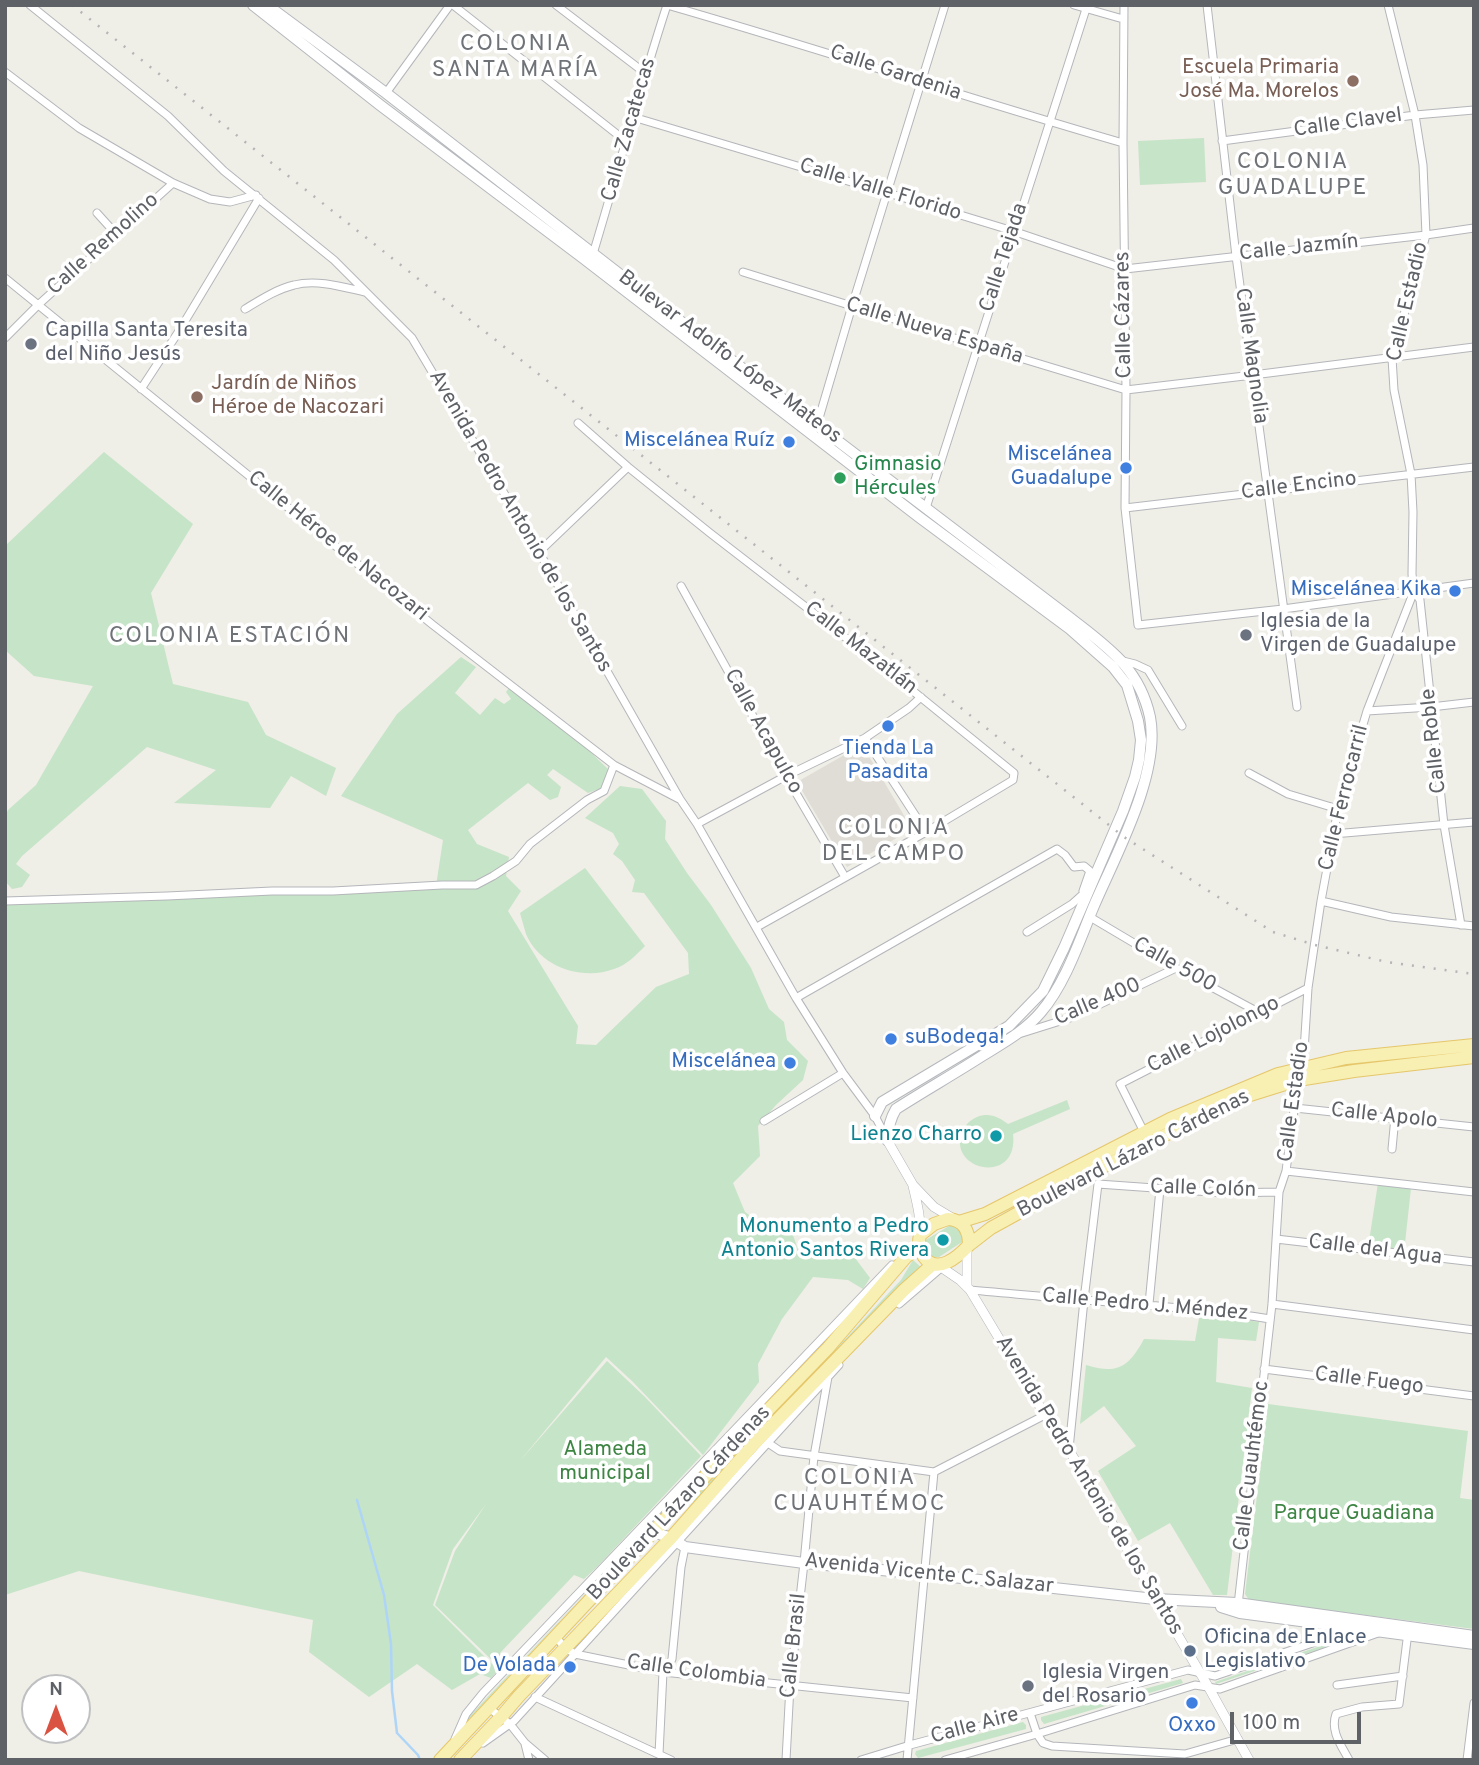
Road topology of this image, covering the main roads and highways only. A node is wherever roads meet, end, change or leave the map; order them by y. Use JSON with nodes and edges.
{"nodes":[{"id":1,"x":253,"y":5,"type":"edge"},
{"id":2,"x":267,"y":5,"type":"edge"},
{"id":3,"x":588,"y":254,"type":"junction"},
{"id":4,"x":923,"y":512,"type":"junction"},
{"id":5,"x":1474,"y":1045,"type":"edge"},
{"id":6,"x":1474,"y":1057,"type":"edge"},
{"id":7,"x":875,"y":1116,"type":"road end"},
{"id":8,"x":887,"y":1139,"type":"road end"},
{"id":9,"x":957,"y":1221,"type":"junction"},
{"id":10,"x":919,"y":1241,"type":"junction"},
{"id":11,"x":968,"y":1246,"type":"junction"},
{"id":12,"x":937,"y":1266,"type":"junction"},
{"id":13,"x":828,"y":1348,"type":"junction"},
{"id":14,"x":832,"y":1367,"type":"junction"},
{"id":15,"x":654,"y":1532,"type":"junction"},
{"id":16,"x":678,"y":1543,"type":"junction"},
{"id":17,"x":1239,"y":1608,"type":"junction"},
{"id":18,"x":1377,"y":1626,"type":"junction"},
{"id":19,"x":1408,"y":1632,"type":"junction"},
{"id":20,"x":1474,"y":1636,"type":"edge"},
{"id":21,"x":1474,"y":1644,"type":"edge"},
{"id":22,"x":446,"y":1753,"type":"edge"},
{"id":23,"x":463,"y":1757,"type":"edge"}],
"edges":[{"from":1,"to":3,"type":"main road","name":"Bulevar Adolfo López Mateos"},
{"from":2,"to":3,"type":"main road","name":"Bulevar Adolfo López Mateos"},
{"from":3,"to":4,"type":"main road","name":"Bulevar Adolfo López Mateos"},
{"from":3,"to":4,"type":"main road","name":"Bulevar Adolfo López Mateos"},
{"from":4,"to":7,"type":"main road","name":"Bulevar Adolfo López Mateos"},
{"from":4,"to":8,"type":"main road","name":"Bulevar Adolfo López Mateos"},
{"from":5,"to":9,"type":"main road","name":"Boulevard Lázaro Cárdenas"},
{"from":6,"to":11,"type":"main road","name":"Boulevard Lázaro Cárdenas"},
{"from":9,"to":10,"type":"main road"},
{"from":9,"to":11,"type":"main road"},
{"from":10,"to":12,"type":"main road"},
{"from":10,"to":13,"type":"main road","name":"Boulevard Lázaro Cárdenas"},
{"from":11,"to":12,"type":"main road"},
{"from":12,"to":14,"type":"main road","name":"Boulevard Lázaro Cárdenas"},
{"from":13,"to":14,"type":"main road"},
{"from":13,"to":15,"type":"main road","name":"Boulevard Lázaro Cárdenas"},
{"from":14,"to":16,"type":"main road","name":"Boulevard Lázaro Cárdenas"},
{"from":15,"to":16,"type":"main road","name":"Avenida Vicente C. Salazar"},
{"from":15,"to":22,"type":"main road","name":"Boulevard Lázaro Cárdenas"},
{"from":16,"to":17,"type":"main road","name":"Avenida Vicente C. Salazar"},
{"from":16,"to":23,"type":"main road","name":"Boulevard Lázaro Cárdenas"},
{"from":17,"to":18,"type":"main road","name":"Avenida Vicente C. Salazar"},
{"from":17,"to":18,"type":"main road","name":"Avenida Vicente C. Salazar"},
{"from":18,"to":19,"type":"main road","name":"Avenida Vicente C. Salazar"},
{"from":19,"to":20,"type":"main road","name":"Avenida Vicente C. Salazar"},
{"from":19,"to":21,"type":"main road","name":"Avenida Vicente C. Salazar"}]}
